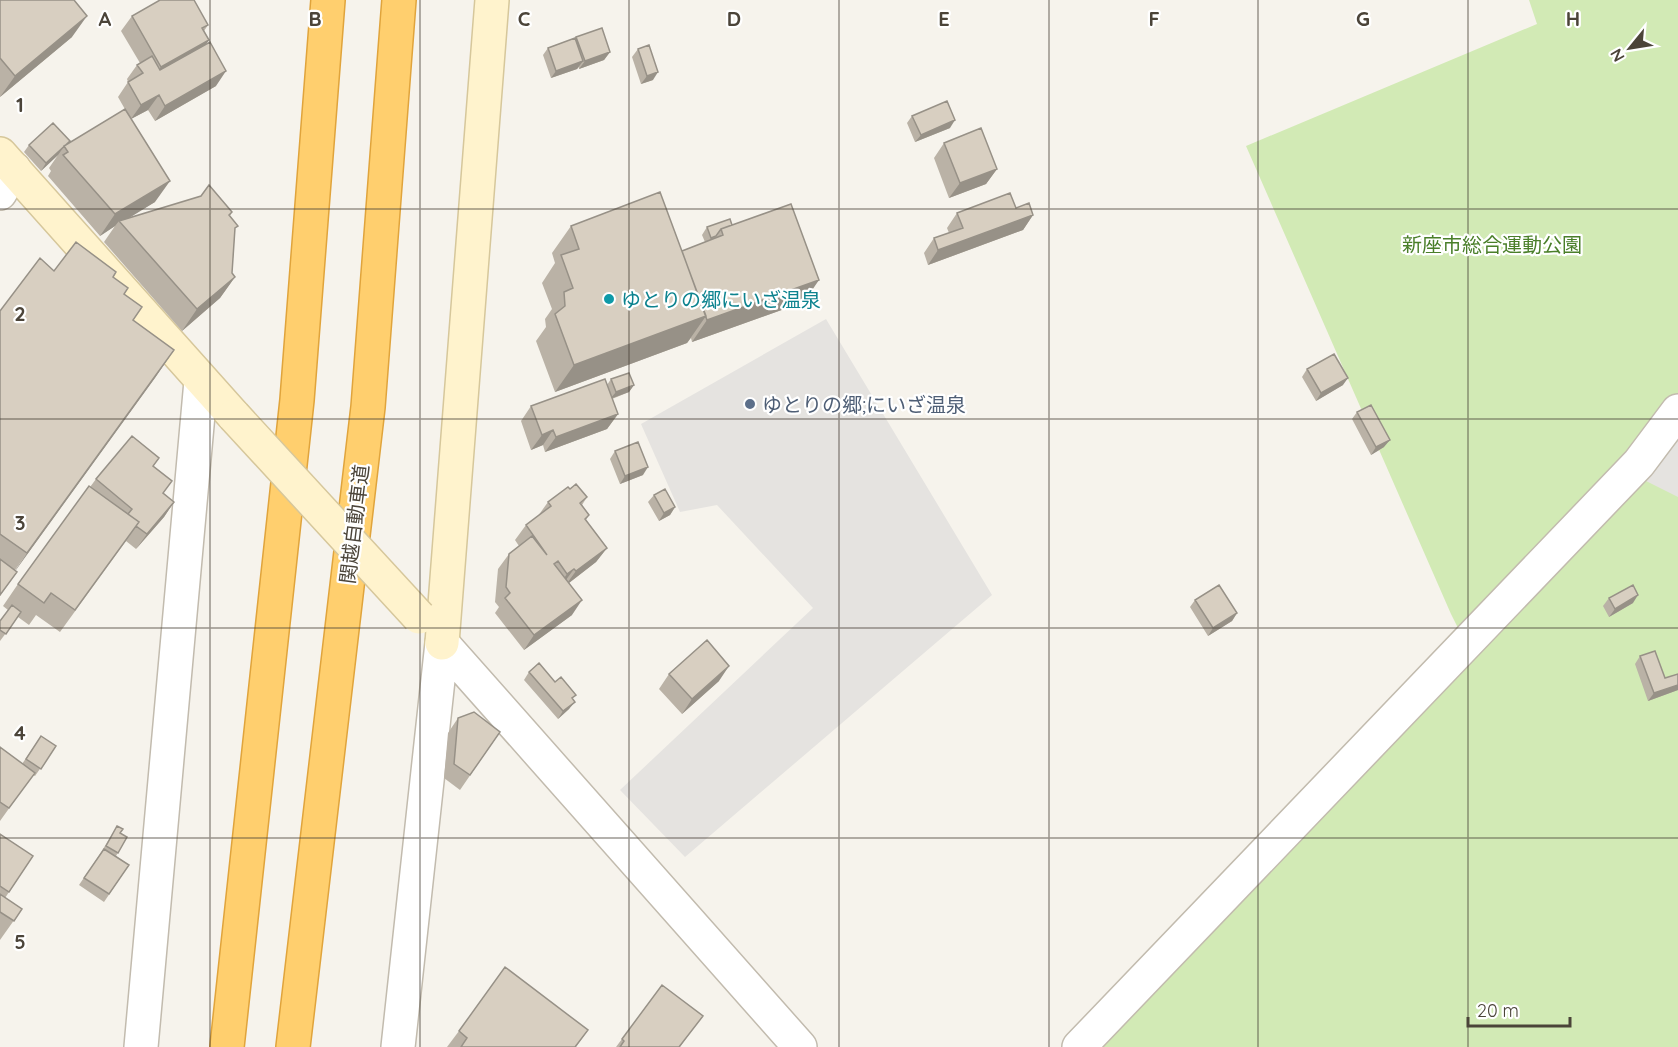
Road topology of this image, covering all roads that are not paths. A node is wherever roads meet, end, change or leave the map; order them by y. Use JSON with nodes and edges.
{"nodes":[{"id":1,"x":328,"y":0,"type":"edge"},
{"id":2,"x":399,"y":0,"type":"edge"},
{"id":3,"x":492,"y":0,"type":"edge"},
{"id":4,"x":5,"y":172,"type":"edge"},
{"id":5,"x":201,"y":381,"type":"junction"},
{"id":6,"x":1678,"y":411,"type":"edge"},
{"id":7,"x":442,"y":643,"type":"junction"},
{"id":8,"x":141,"y":1047,"type":"edge"},
{"id":9,"x":227,"y":1047,"type":"edge"},
{"id":10,"x":293,"y":1047,"type":"edge"},
{"id":11,"x":398,"y":1047,"type":"edge"},
{"id":12,"x":800,"y":1047,"type":"edge"},
{"id":13,"x":1079,"y":1047,"type":"edge"}],
"edges":[{"from":1,"to":9,"type":"highway"},
{"from":2,"to":10,"type":"highway","name":"関越自動車道"},
{"from":3,"to":7,"type":"street"},
{"from":4,"to":5,"type":"street"},
{"from":5,"to":7,"type":"street","bridge":true},
{"from":5,"to":8,"type":"street"},
{"from":6,"to":13,"type":"street"},
{"from":7,"to":11,"type":"street"},
{"from":7,"to":12,"type":"street"}]}
